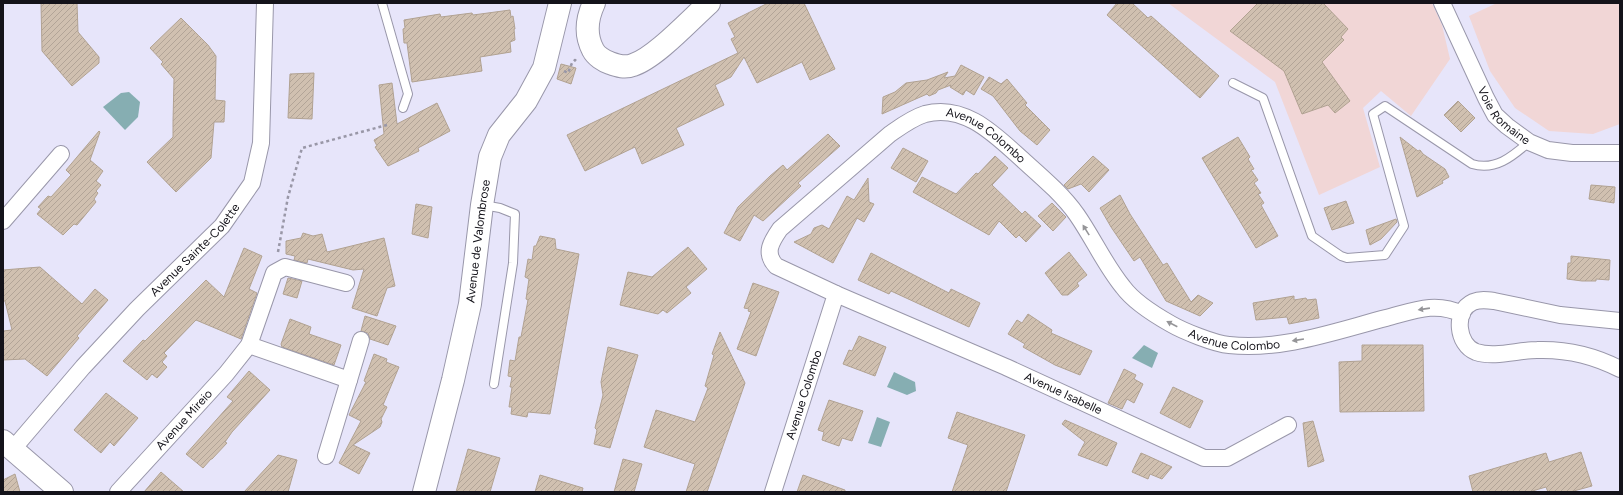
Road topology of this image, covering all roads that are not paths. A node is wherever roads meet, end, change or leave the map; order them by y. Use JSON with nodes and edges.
{"nodes":[{"id":1,"x":265,"y":3,"type":"edge"},
{"id":2,"x":382,"y":3,"type":"edge"},
{"id":3,"x":560,"y":3,"type":"edge"},
{"id":4,"x":594,"y":3,"type":"edge"},
{"id":5,"x":708,"y":3,"type":"edge"},
{"id":6,"x":1442,"y":3,"type":"edge"},
{"id":7,"x":1233,"y":83,"type":"dead end"},
{"id":8,"x":403,"y":108,"type":"dead end"},
{"id":9,"x":1529,"y":142,"type":"junction"},
{"id":10,"x":1620,"y":153,"type":"edge"},
{"id":11,"x":61,"y":154,"type":"dead end"},
{"id":12,"x":482,"y":205,"type":"junction"},
{"id":13,"x":3,"y":221,"type":"edge"},
{"id":14,"x":346,"y":283,"type":"dead end"},
{"id":15,"x":836,"y":294,"type":"junction"},
{"id":16,"x":1462,"y":314,"type":"junction"},
{"id":17,"x":1620,"y":321,"type":"edge"},
{"id":18,"x":361,"y":340,"type":"dead end"},
{"id":19,"x":249,"y":345,"type":"junction"},
{"id":20,"x":1620,"y":369,"type":"edge"},
{"id":21,"x":349,"y":380,"type":"junction"},
{"id":22,"x":494,"y":384,"type":"dead end"},
{"id":23,"x":1288,"y":425,"type":"dead end"},
{"id":24,"x":8,"y":445,"type":"edge"},
{"id":25,"x":326,"y":456,"type":"dead end"},
{"id":26,"x":62,"y":492,"type":"edge"},
{"id":27,"x":118,"y":492,"type":"edge"},
{"id":28,"x":424,"y":492,"type":"edge"},
{"id":29,"x":773,"y":492,"type":"edge"}],
"edges":[{"from":1,"to":24,"type":"street","name":"Avenue Sainte-Colette"},
{"from":2,"to":8,"type":"lane"},
{"from":3,"to":12,"type":"main road","name":"Avenue de Valombrose"},
{"from":4,"to":5,"type":"main road"},
{"from":6,"to":9,"type":"street","name":"Voie Romaine"},
{"from":7,"to":9,"type":"lane"},
{"from":9,"to":10,"type":"street","name":"Voie Romaine"},
{"from":11,"to":13,"type":"street"},
{"from":12,"to":22,"type":"lane"},
{"from":12,"to":28,"type":"main road","name":"Avenue de Valombrose"},
{"from":14,"to":19,"type":"street","name":"Avenue Mireio"},
{"from":16,"to":15,"type":"street","name":"Avenue Colombo","one_way":true},
{"from":15,"to":23,"type":"street","name":"Avenue Isabelle"},
{"from":15,"to":29,"type":"street","name":"Avenue Colombo"},
{"from":16,"to":17,"type":"street"},
{"from":16,"to":20,"type":"street"},
{"from":18,"to":21,"type":"street"},
{"from":19,"to":21,"type":"street"},
{"from":19,"to":27,"type":"street","name":"Avenue Mireio"},
{"from":21,"to":25,"type":"street"},
{"from":24,"to":26,"type":"main road"}]}
